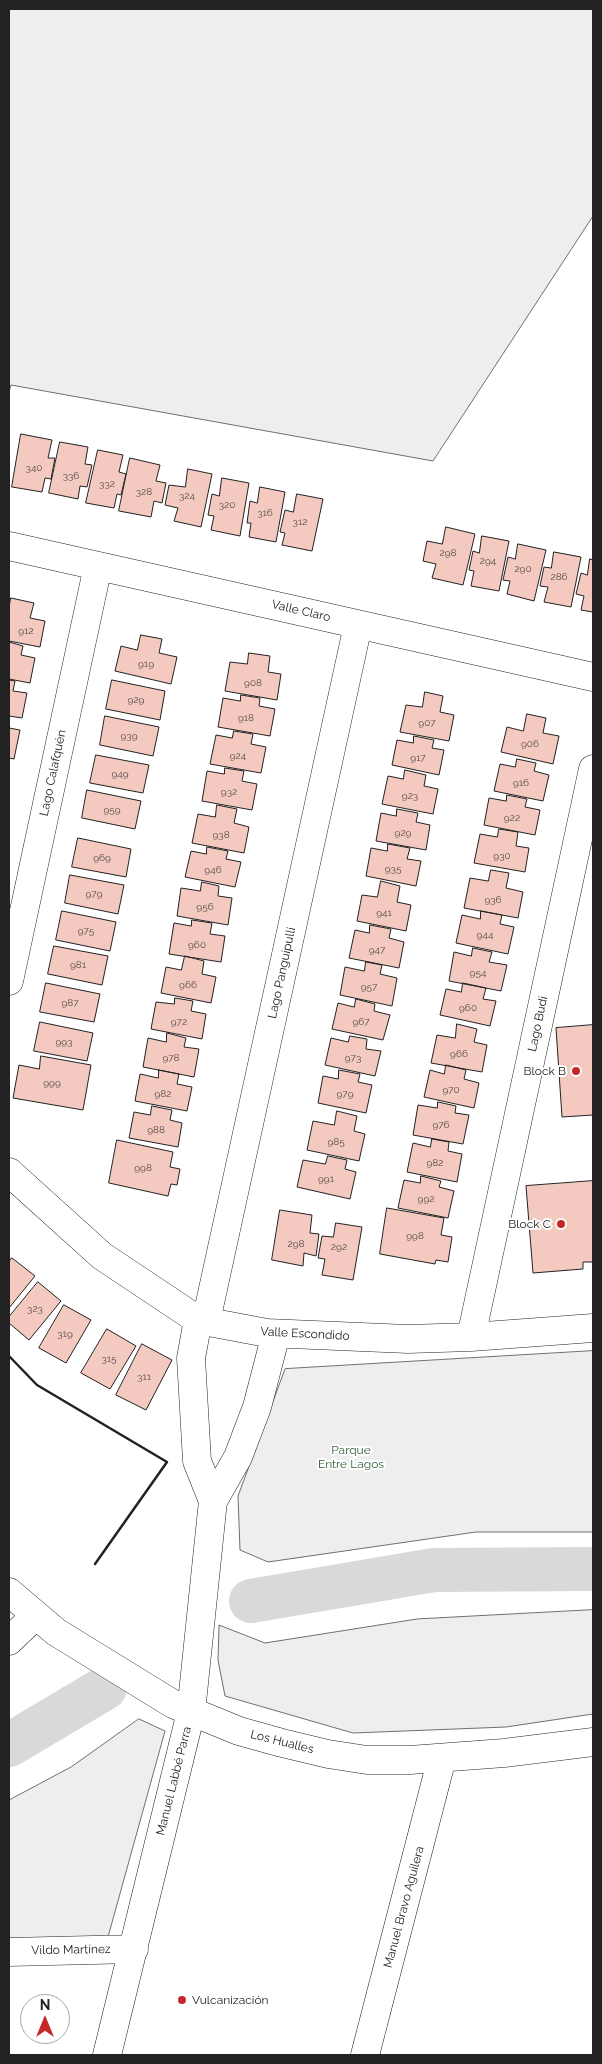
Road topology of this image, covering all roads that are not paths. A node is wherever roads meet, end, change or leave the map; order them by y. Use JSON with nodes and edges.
{"nodes":[{"id":1,"x":9,"y":546,"type":"edge"},
{"id":2,"x":98,"y":566,"type":"junction"},
{"id":3,"x":358,"y":625,"type":"junction"},
{"id":4,"x":593,"y":677,"type":"edge"},
{"id":5,"x":593,"y":769,"type":"edge"},
{"id":6,"x":9,"y":981,"type":"edge"},
{"id":7,"x":9,"y":1172,"type":"edge"},
{"id":8,"x":202,"y":1321,"type":"junction"},
{"id":9,"x":593,"y":1328,"type":"edge"},
{"id":10,"x":276,"y":1334,"type":"junction"},
{"id":11,"x":471,"y":1337,"type":"junction"},
{"id":12,"x":214,"y":1501,"type":"junction"},
{"id":13,"x":9,"y":1592,"type":"edge"},
{"id":14,"x":35,"y":1616,"type":"junction"},
{"id":15,"x":9,"y":1641,"type":"edge"},
{"id":16,"x":191,"y":1712,"type":"junction"},
{"id":17,"x":593,"y":1742,"type":"edge"},
{"id":18,"x":442,"y":1758,"type":"junction"},
{"id":19,"x":134,"y":1949,"type":"junction"},
{"id":20,"x":9,"y":1952,"type":"edge"},
{"id":21,"x":107,"y":2055,"type":"edge"},
{"id":22,"x":365,"y":2055,"type":"edge"}],
"edges":[{"from":1,"to":2,"type":"street","name":"Valle Claro"},
{"from":2,"to":3,"type":"street","name":"Valle Claro"},
{"from":2,"to":6,"type":"street","name":"Lago Calafquén"},
{"from":3,"to":4,"type":"street","name":"Valle Claro"},
{"from":3,"to":8,"type":"street","name":"Lago Panguipulli"},
{"from":5,"to":11,"type":"street","name":"Lago Budi"},
{"from":7,"to":8,"type":"street","name":"Valle Escondido"},
{"from":8,"to":10,"type":"street","name":"Valle Escondido"},
{"from":8,"to":12,"type":"street","name":"Manuel Labbé Parra"},
{"from":9,"to":11,"type":"street","name":"Valle Escondido"},
{"from":10,"to":11,"type":"street","name":"Valle Escondido"},
{"from":10,"to":12,"type":"street","name":"Manuel Labbé Parra"},
{"from":12,"to":16,"type":"street","name":"Manuel Labbé Parra"},
{"from":13,"to":14,"type":"street","name":"Los Hualles"},
{"from":14,"to":15,"type":"street"},
{"from":14,"to":16,"type":"street","name":"Los Hualles"},
{"from":16,"to":18,"type":"street","name":"Los Hualles"},
{"from":16,"to":19,"type":"street","name":"Manuel Labbé Parra"},
{"from":17,"to":18,"type":"street","name":"Los Hualles"},
{"from":18,"to":22,"type":"street","name":"Manuel Bravo Aguilera"},
{"from":19,"to":20,"type":"street","name":"Vildo Martínez"},
{"from":19,"to":21,"type":"street","name":"Manuel Labbé Parra"}]}
